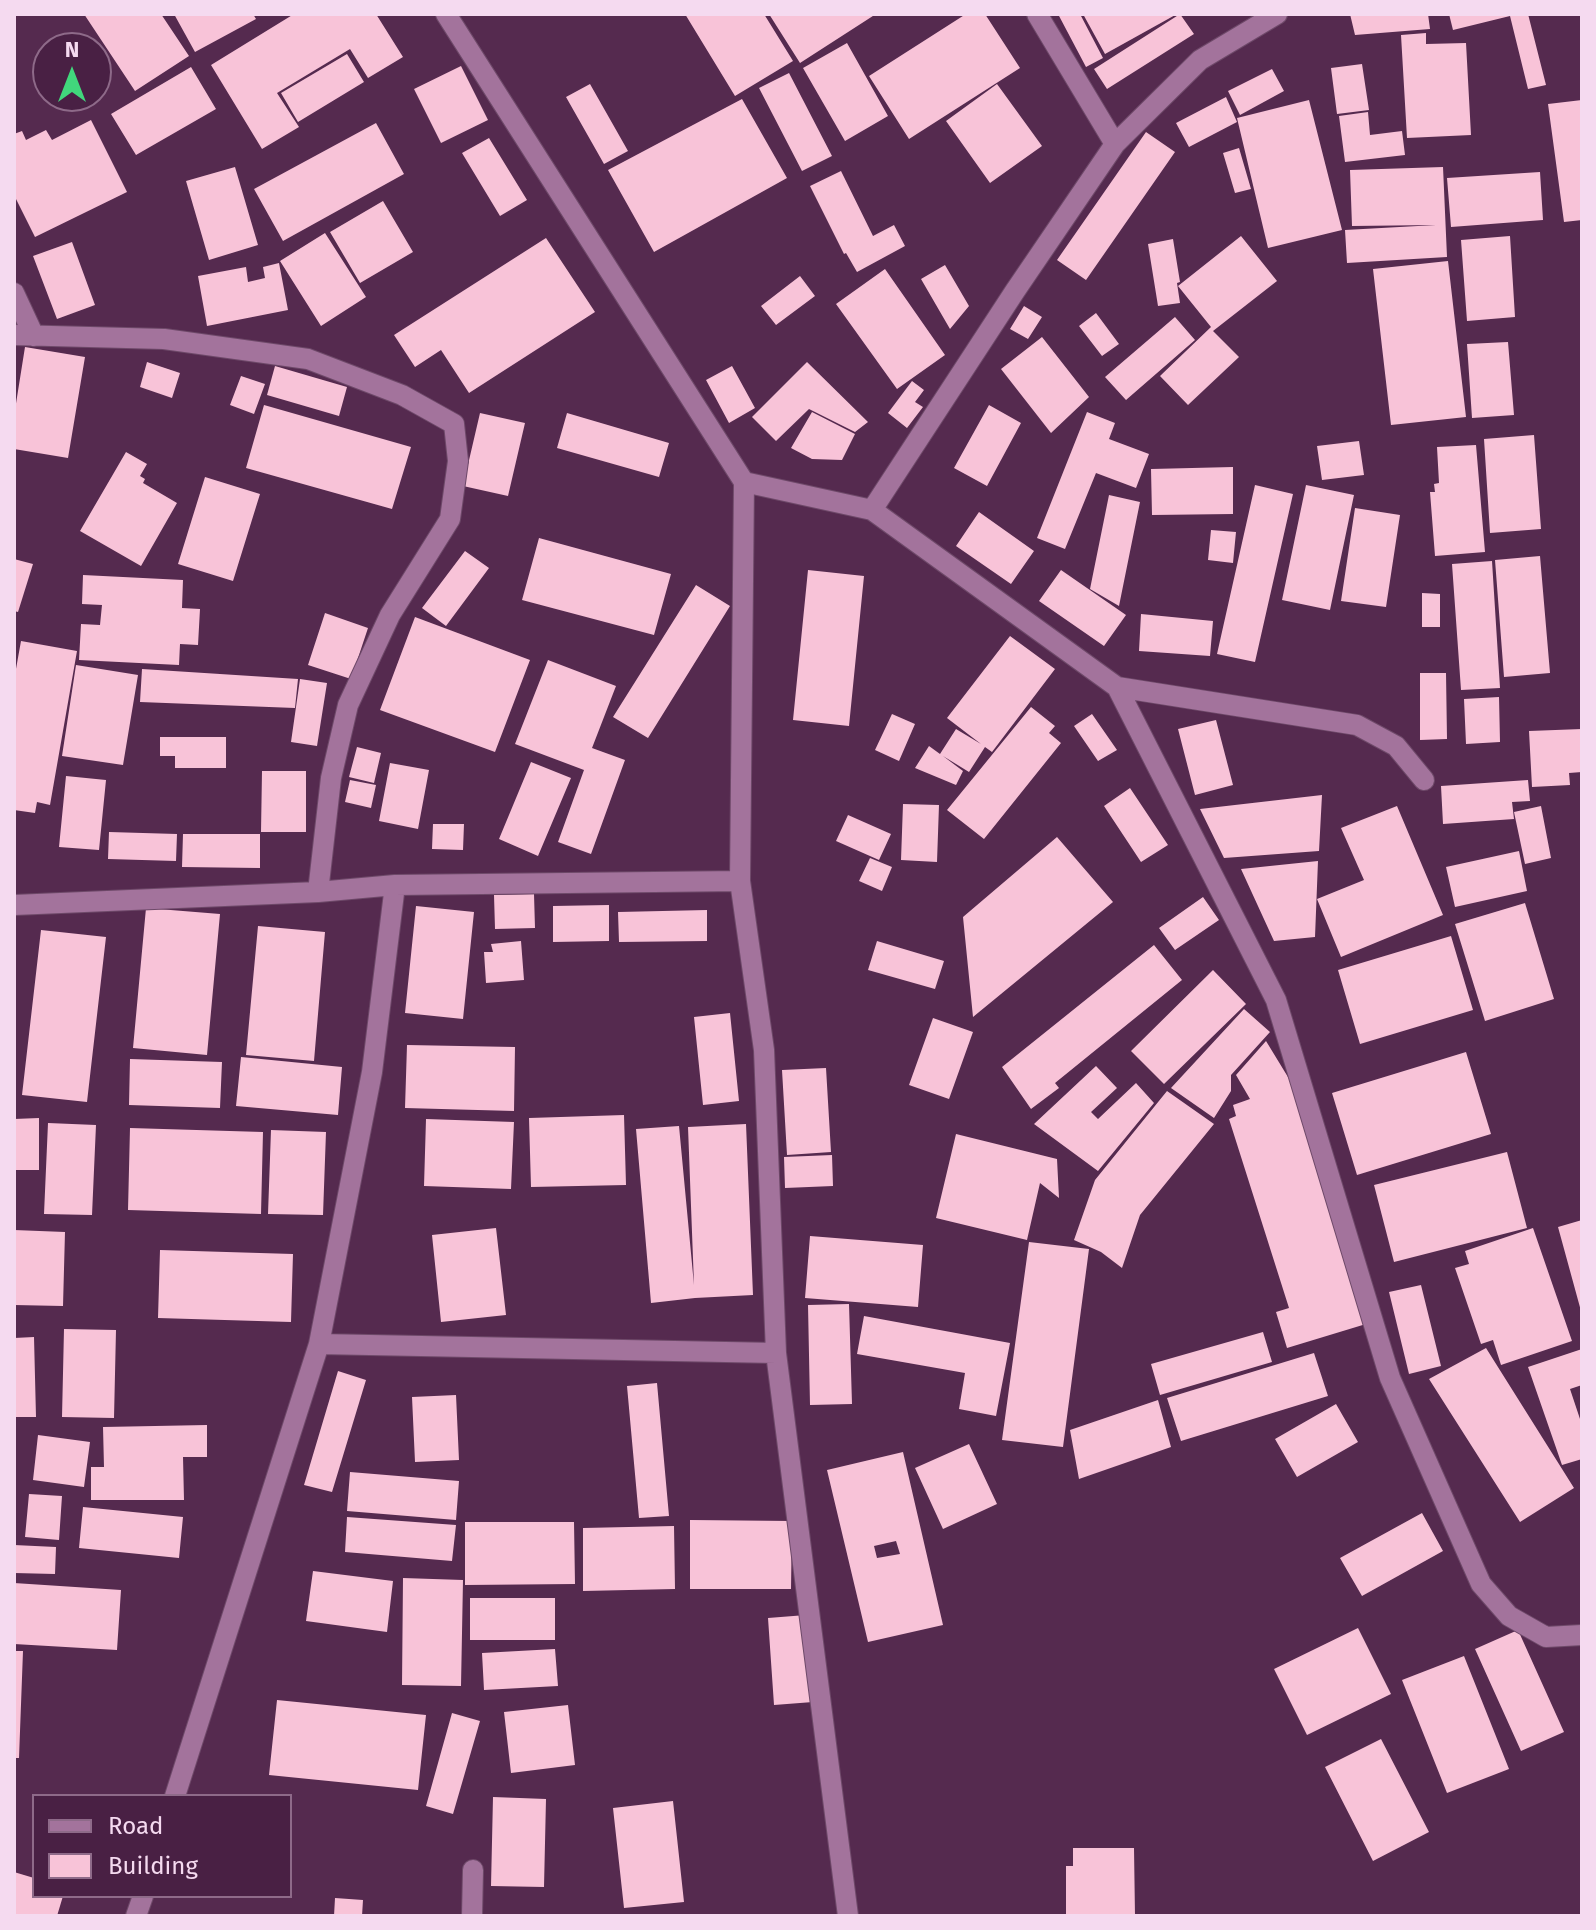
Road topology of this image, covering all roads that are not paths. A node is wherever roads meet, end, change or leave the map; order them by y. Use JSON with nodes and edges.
{"nodes":[{"id":1,"x":446,"y":14,"type":"edge"},
{"id":2,"x":1037,"y":14,"type":"edge"},
{"id":3,"x":1277,"y":14,"type":"edge"},
{"id":4,"x":1115,"y":144,"type":"junction"},
{"id":5,"x":14,"y":293,"type":"edge"},
{"id":6,"x":24,"y":336,"type":"edge"},
{"id":7,"x":744,"y":482,"type":"junction"},
{"id":8,"x":872,"y":510,"type":"junction"},
{"id":9,"x":1117,"y":687,"type":"junction"},
{"id":10,"x":1424,"y":780,"type":"dead end"},
{"id":11,"x":740,"y":881,"type":"junction"},
{"id":12,"x":395,"y":885,"type":"junction"},
{"id":13,"x":318,"y":892,"type":"junction"},
{"id":14,"x":14,"y":905,"type":"edge"},
{"id":15,"x":319,"y":1344,"type":"junction"},
{"id":16,"x":776,"y":1353,"type":"junction"},
{"id":17,"x":1582,"y":1635,"type":"edge"},
{"id":18,"x":176,"y":1794,"type":"edge"},
{"id":19,"x":473,"y":1870,"type":"dead end"},
{"id":20,"x":472,"y":1916,"type":"edge"},
{"id":21,"x":848,"y":1916,"type":"edge"}],
"edges":[{"from":1,"to":7,"type":"street"},
{"from":2,"to":4,"type":"street"},
{"from":3,"to":4,"type":"street"},
{"from":4,"to":8,"type":"street"},
{"from":5,"to":6,"type":"street"},
{"from":6,"to":13,"type":"street"},
{"from":7,"to":8,"type":"street"},
{"from":7,"to":11,"type":"street"},
{"from":8,"to":9,"type":"street"},
{"from":9,"to":10,"type":"street"},
{"from":9,"to":17,"type":"street"},
{"from":11,"to":12,"type":"street"},
{"from":11,"to":16,"type":"street"},
{"from":12,"to":13,"type":"street"},
{"from":12,"to":15,"type":"street"},
{"from":13,"to":14,"type":"street"},
{"from":15,"to":16,"type":"street"},
{"from":15,"to":18,"type":"street"},
{"from":16,"to":21,"type":"street"},
{"from":19,"to":20,"type":"street"}]}
